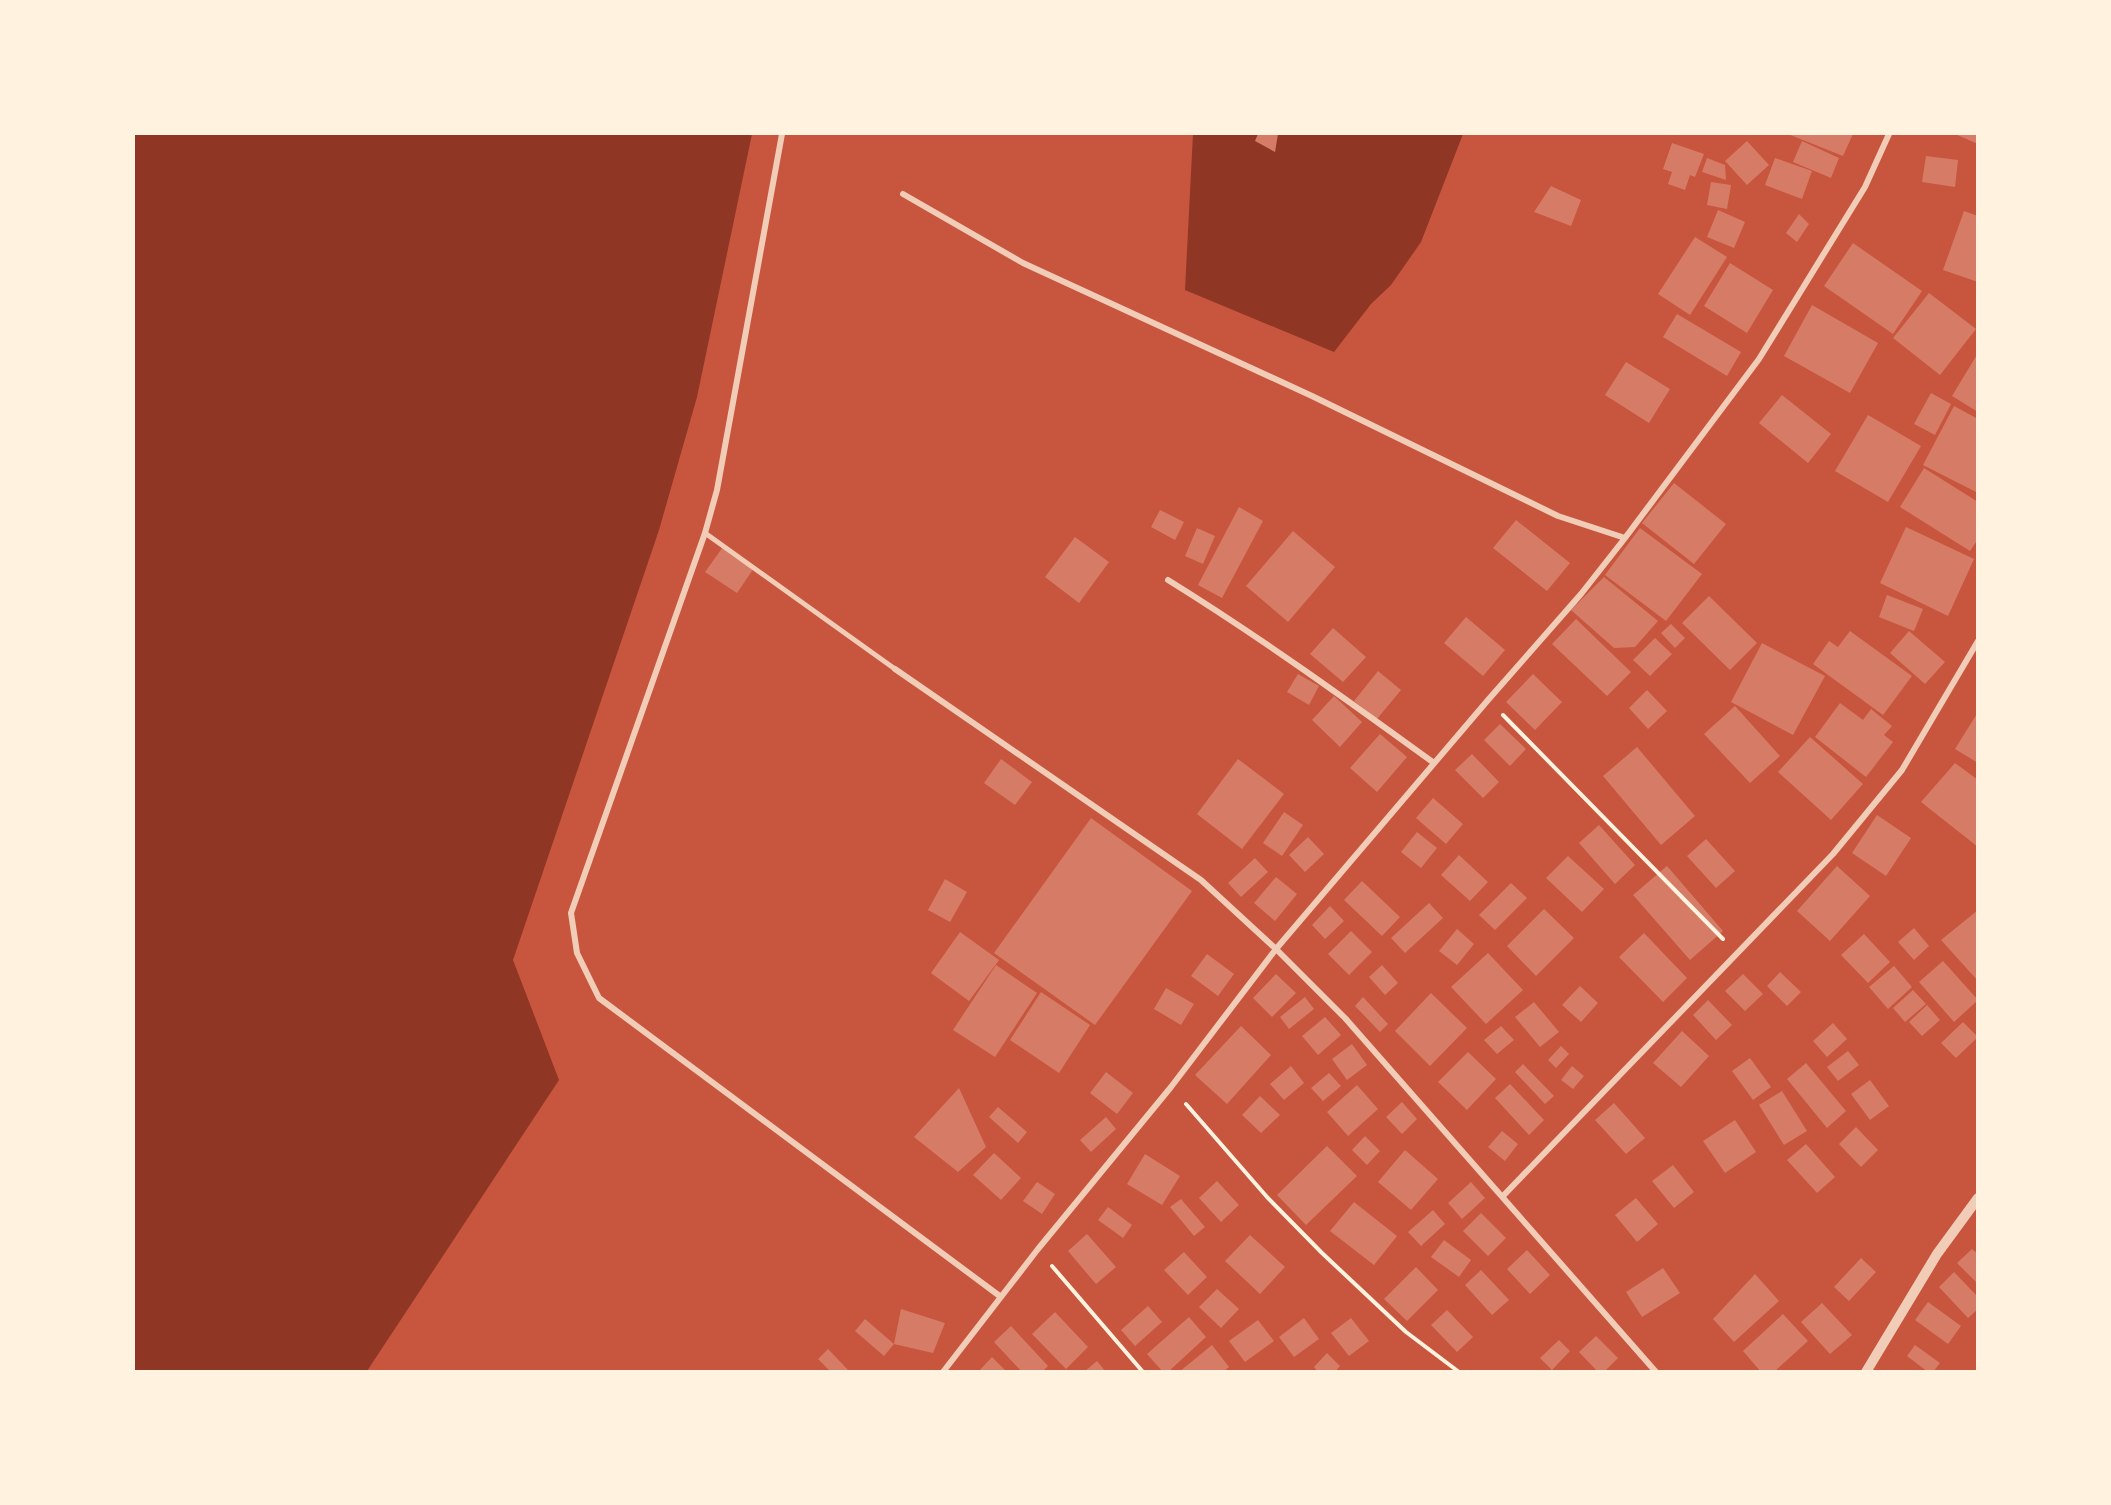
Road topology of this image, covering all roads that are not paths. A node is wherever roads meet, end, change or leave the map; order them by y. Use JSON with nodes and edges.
{"nodes":[{"id":1,"x":782,"y":134,"type":"edge"},
{"id":2,"x":1889,"y":134,"type":"edge"},
{"id":3,"x":903,"y":194,"type":"dead end"},
{"id":4,"x":705,"y":533,"type":"junction"},
{"id":5,"x":1624,"y":538,"type":"junction"},
{"id":6,"x":1168,"y":580,"type":"dead end"},
{"id":7,"x":1977,"y":640,"type":"edge"},
{"id":8,"x":895,"y":669,"type":"joint"},
{"id":9,"x":1434,"y":763,"type":"junction"},
{"id":10,"x":1276,"y":949,"type":"junction"},
{"id":11,"x":1503,"y":1196,"type":"junction"},
{"id":12,"x":1977,"y":1198,"type":"edge"},
{"id":13,"x":1001,"y":1297,"type":"junction"},
{"id":14,"x":943,"y":1371,"type":"edge"},
{"id":15,"x":1656,"y":1371,"type":"edge"},
{"id":16,"x":1866,"y":1371,"type":"edge"}],
"edges":[{"from":1,"to":4,"type":"street"},
{"from":2,"to":5,"type":"street"},
{"from":3,"to":5,"type":"street"},
{"from":4,"to":8,"type":"street"},
{"from":4,"to":13,"type":"street"},
{"from":5,"to":9,"type":"street"},
{"from":6,"to":9,"type":"street"},
{"from":7,"to":11,"type":"street"},
{"from":8,"to":10,"type":"street"},
{"from":9,"to":10,"type":"street"},
{"from":10,"to":11,"type":"street"},
{"from":10,"to":13,"type":"street"},
{"from":11,"to":15,"type":"street"},
{"from":12,"to":16,"type":"street"},
{"from":13,"to":14,"type":"street"}]}
